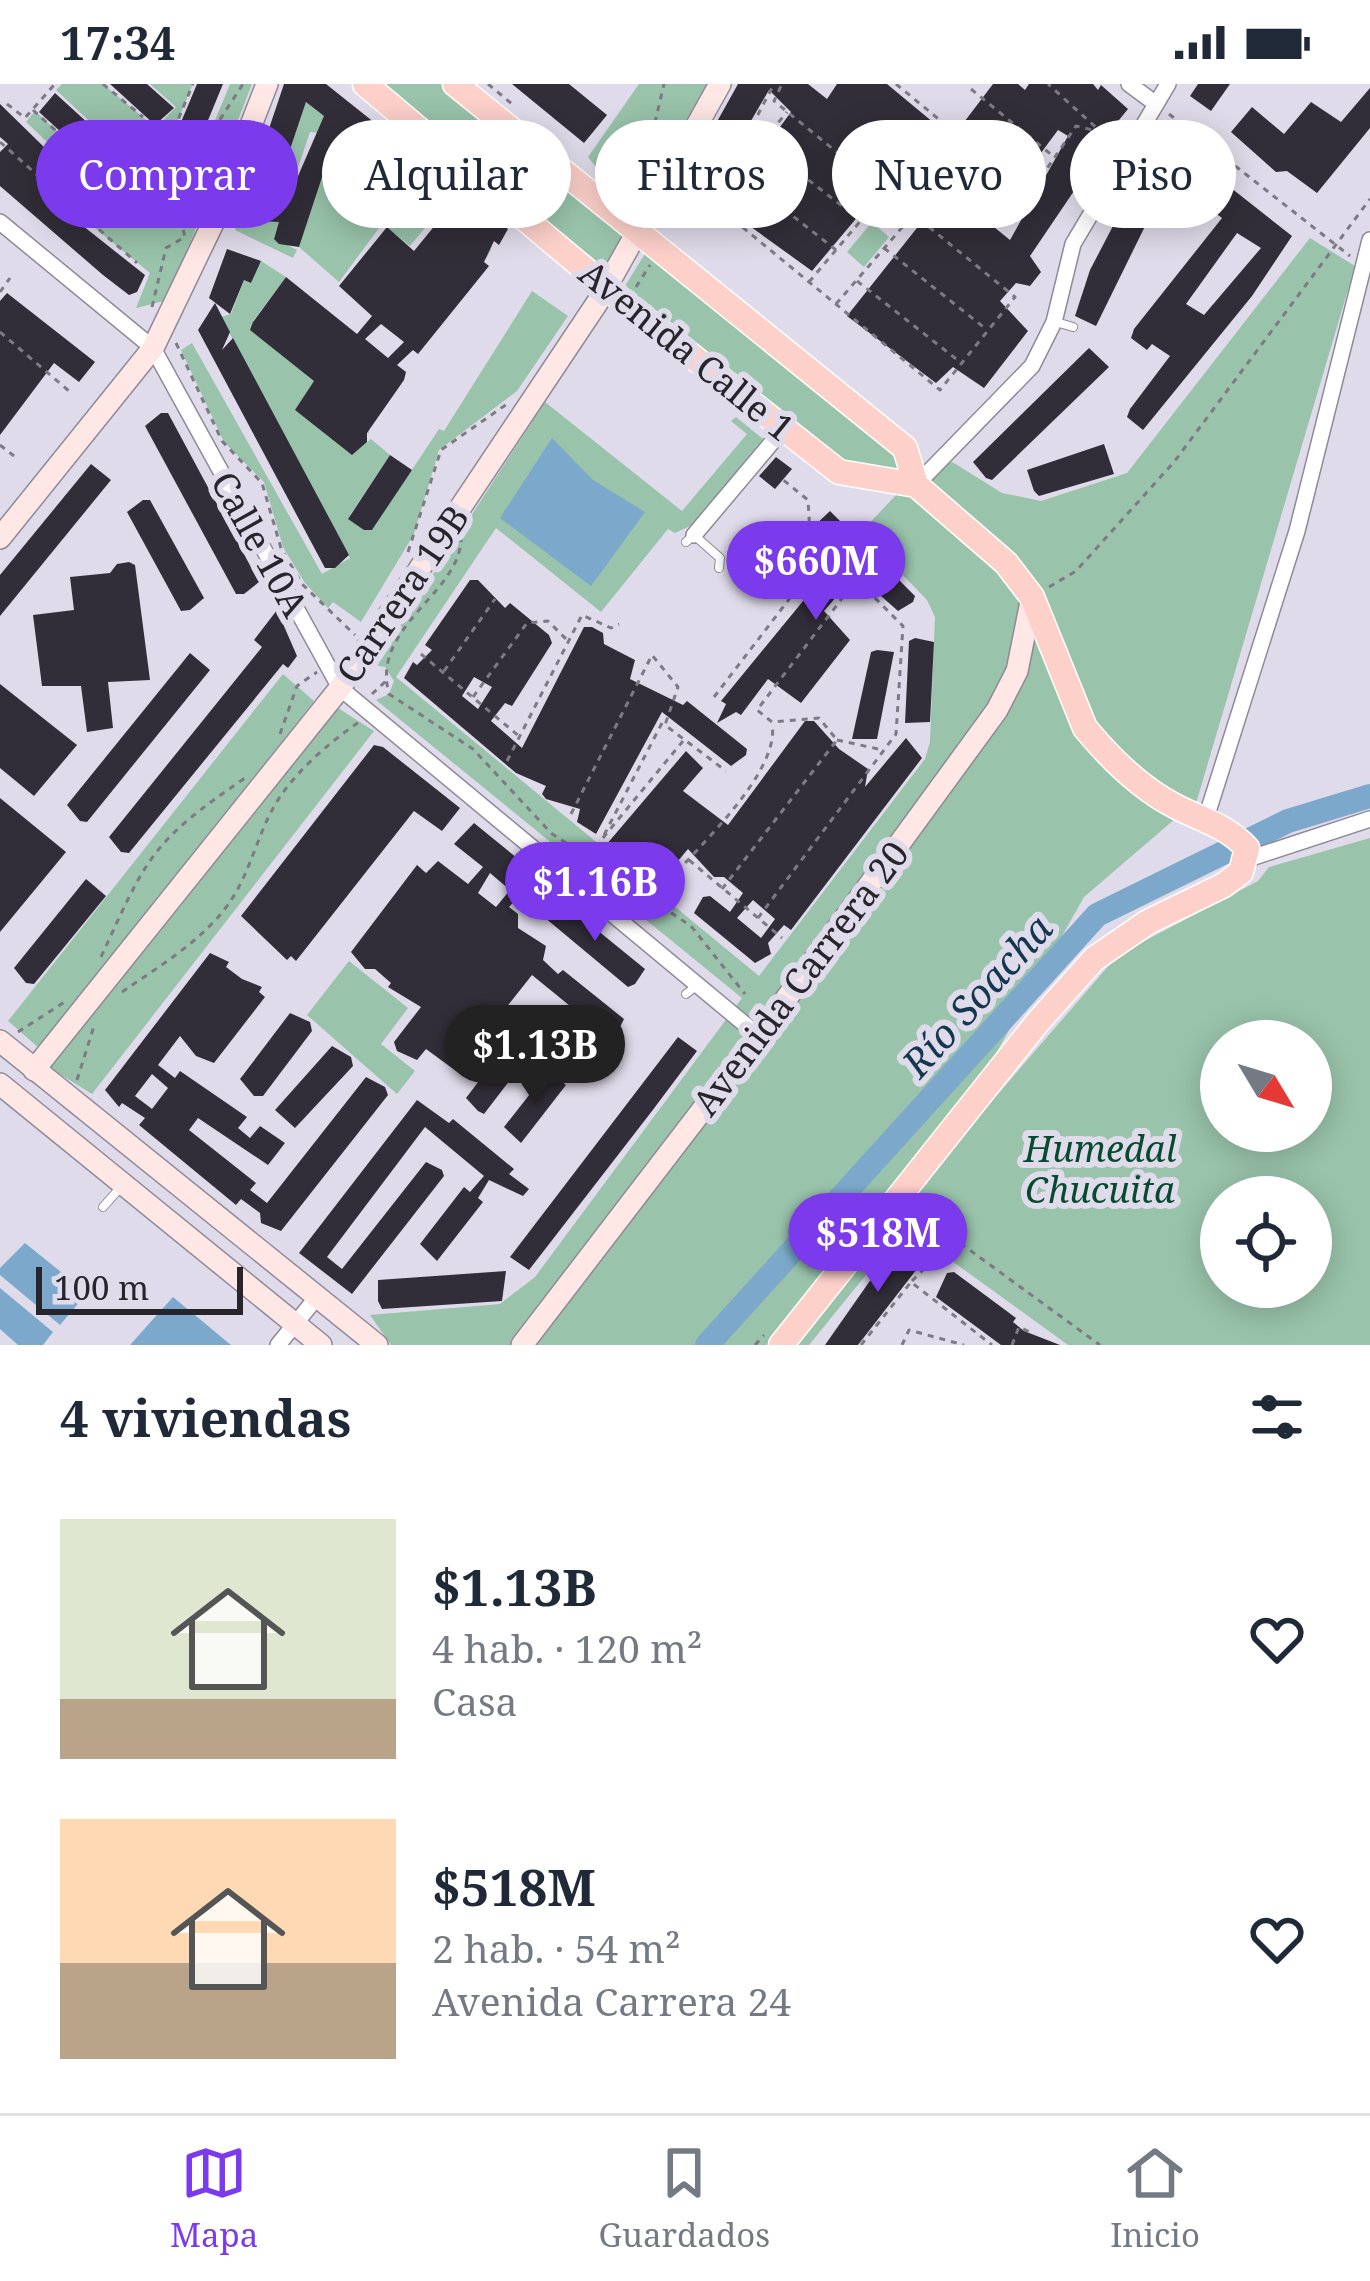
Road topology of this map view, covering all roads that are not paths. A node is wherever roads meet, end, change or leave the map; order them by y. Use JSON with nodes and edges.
{"nodes":[{"id":1,"x":267,"y":84,"type":"edge"},
{"id":2,"x":365,"y":84,"type":"edge"},
{"id":3,"x":455,"y":84,"type":"edge"},
{"id":4,"x":719,"y":84,"type":"edge"},
{"id":5,"x":1130,"y":84,"type":"edge"},
{"id":6,"x":1168,"y":84,"type":"edge"},
{"id":7,"x":1156,"y":104,"type":"junction"},
{"id":8,"x":2,"y":227,"type":"edge"},
{"id":9,"x":1370,"y":239,"type":"edge"},
{"id":10,"x":649,"y":242,"type":"junction"},
{"id":11,"x":616,"y":295,"type":"junction"},
{"id":12,"x":1054,"y":322,"type":"junction"},
{"id":13,"x":1073,"y":327,"type":"dead end"},
{"id":14,"x":153,"y":348,"type":"junction"},
{"id":15,"x":784,"y":428,"type":"junction"},
{"id":16,"x":916,"y":485,"type":"junction"},
{"id":17,"x":0,"y":538,"type":"edge"},
{"id":18,"x":690,"y":538,"type":"joint"},
{"id":19,"x":719,"y":568,"type":"dead end"},
{"id":20,"x":1032,"y":597,"type":"junction"},
{"id":21,"x":340,"y":688,"type":"junction"},
{"id":22,"x":1370,"y":819,"type":"edge"},
{"id":23,"x":1217,"y":823,"type":"junction"},
{"id":24,"x":1247,"y":853,"type":"junction"},
{"id":25,"x":759,"y":1036,"type":"junction"},
{"id":26,"x":2,"y":1043,"type":"edge"},
{"id":27,"x":34,"y":1070,"type":"junction"},
{"id":28,"x":0,"y":1084,"type":"edge"},
{"id":29,"x":121,"y":1186,"type":"junction"},
{"id":30,"x":103,"y":1207,"type":"dead end"},
{"id":31,"x":317,"y":1298,"type":"junction"},
{"id":32,"x":296,"y":1324,"type":"junction"},
{"id":33,"x":519,"y":1343,"type":"edge"},
{"id":34,"x":278,"y":1345,"type":"edge"},
{"id":35,"x":320,"y":1345,"type":"edge"},
{"id":36,"x":377,"y":1345,"type":"edge"},
{"id":37,"x":781,"y":1345,"type":"edge"}],
"edges":[{"from":1,"to":14,"type":"street"},
{"from":2,"to":11,"type":"main road","name":"Avenida Calle 1"},
{"from":3,"to":10,"type":"main road","name":"Avenida Calle 1"},
{"from":4,"to":10,"type":"street","name":"Carrera 19B"},
{"from":5,"to":7,"type":"street"},
{"from":6,"to":7,"type":"street"},
{"from":7,"to":12,"type":"street"},
{"from":8,"to":14,"type":"street","name":"Calle 10A"},
{"from":9,"to":23,"type":"street"},
{"from":10,"to":11,"type":"street","name":"Carrera 19B"},
{"from":10,"to":16,"type":"main road","name":"Avenida Calle 1"},
{"from":11,"to":15,"type":"main road","name":"Avenida Calle 1"},
{"from":11,"to":21,"type":"street","name":"Carrera 19B"},
{"from":12,"to":13,"type":"lane"},
{"from":12,"to":16,"type":"street"},
{"from":14,"to":17,"type":"street"},
{"from":14,"to":21,"type":"street","name":"Calle 10A"},
{"from":15,"to":16,"type":"main road","name":"Avenida Calle 1"},
{"from":15,"to":18,"type":"street"},
{"from":16,"to":20,"type":"main road","name":"Avenida Calle 1"},
{"from":18,"to":19,"type":"lane"},
{"from":20,"to":23,"type":"main road","name":"Avenida Calle 1"},
{"from":20,"to":25,"type":"street","name":"Avenida Carrera 20"},
{"from":21,"to":25,"type":"street","name":"Calle 10A"},
{"from":21,"to":27,"type":"street","name":"Carrera 19B"},
{"from":22,"to":24,"type":"street"},
{"from":23,"to":24,"type":"main road"},
{"from":24,"to":37,"type":"main road"},
{"from":25,"to":33,"type":"street","name":"Avenida Carrera 20"},
{"from":26,"to":27,"type":"street"},
{"from":27,"to":31,"type":"street"},
{"from":28,"to":29,"type":"street"},
{"from":29,"to":30,"type":"lane"},
{"from":29,"to":32,"type":"street"},
{"from":31,"to":32,"type":"street"},
{"from":31,"to":36,"type":"street"},
{"from":32,"to":34,"type":"street"},
{"from":32,"to":35,"type":"street"}]}
